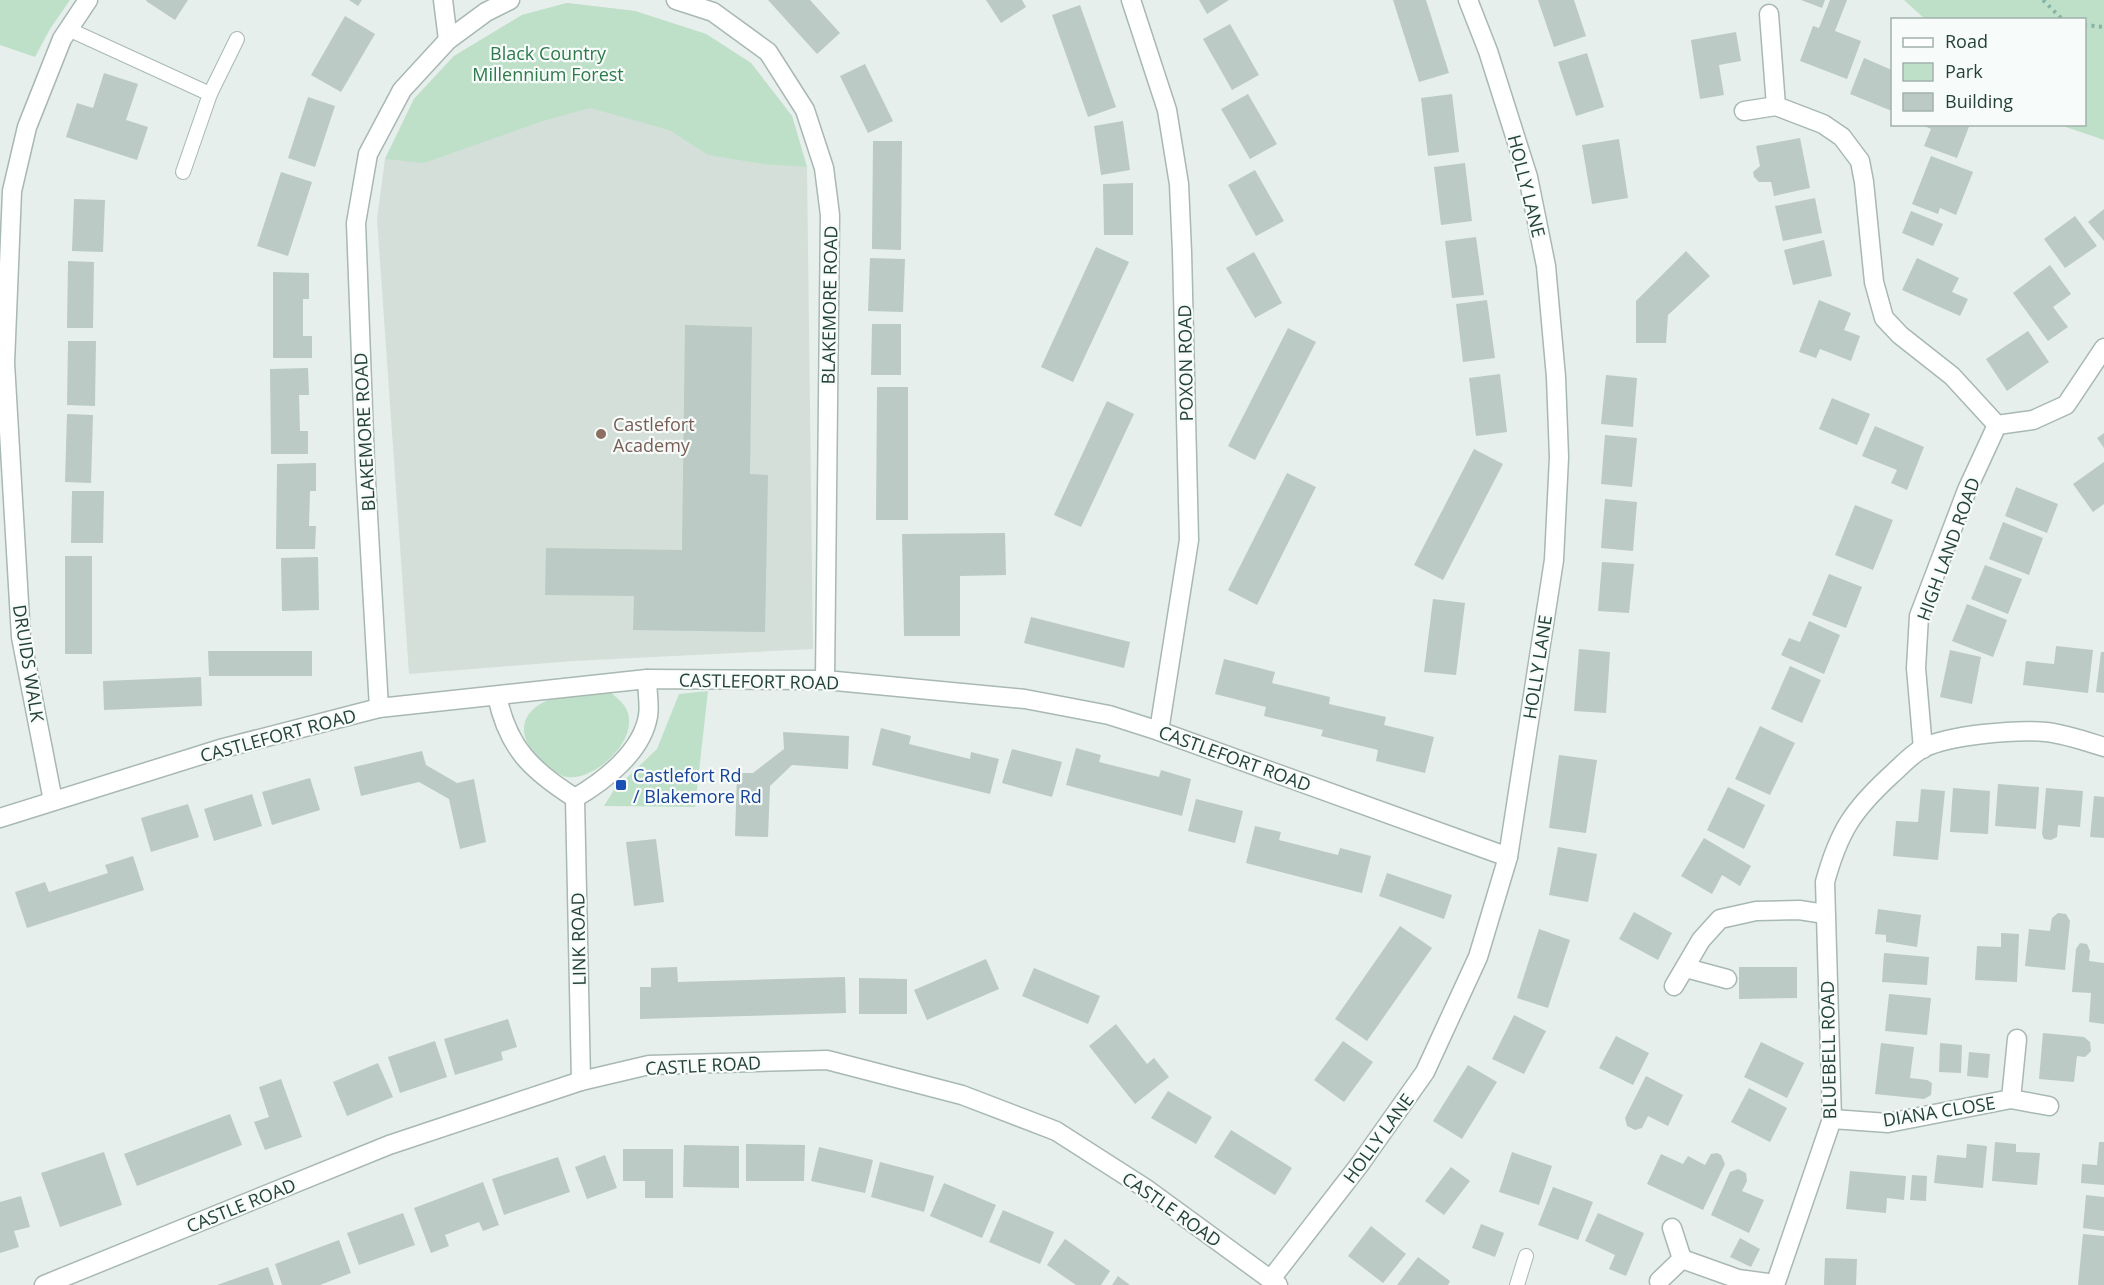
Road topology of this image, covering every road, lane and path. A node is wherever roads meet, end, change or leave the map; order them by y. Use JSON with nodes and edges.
{"nodes":[{"id":1,"x":88,"y":0,"type":"edge"},
{"id":2,"x":443,"y":0,"type":"edge"},
{"id":3,"x":510,"y":0,"type":"edge"},
{"id":4,"x":676,"y":0,"type":"edge"},
{"id":5,"x":1131,"y":0,"type":"edge"},
{"id":6,"x":1468,"y":0,"type":"edge"},
{"id":7,"x":2043,"y":0,"type":"edge"},
{"id":8,"x":1769,"y":14,"type":"dead end"},
{"id":9,"x":2061,"y":18,"type":"edge"},
{"id":10,"x":2086,"y":25,"type":"edge"},
{"id":11,"x":2104,"y":27,"type":"edge"},
{"id":12,"x":68,"y":29,"type":"junction"},
{"id":13,"x":237,"y":39,"type":"dead end"},
{"id":14,"x":448,"y":40,"type":"junction"},
{"id":15,"x":210,"y":94,"type":"junction"},
{"id":16,"x":1776,"y":106,"type":"junction"},
{"id":17,"x":1744,"y":111,"type":"dead end"},
{"id":18,"x":183,"y":172,"type":"dead end"},
{"id":19,"x":2104,"y":348,"type":"edge"},
{"id":20,"x":2,"y":363,"type":"edge"},
{"id":21,"x":1996,"y":425,"type":"junction"},
{"id":22,"x":647,"y":679,"type":"junction"},
{"id":23,"x":825,"y":680,"type":"junction"},
{"id":24,"x":497,"y":696,"type":"junction"},
{"id":25,"x":379,"y":708,"type":"junction"},
{"id":26,"x":1159,"y":731,"type":"junction"},
{"id":27,"x":2104,"y":747,"type":"edge"},
{"id":28,"x":1923,"y":748,"type":"junction"},
{"id":29,"x":574,"y":798,"type":"junction"},
{"id":30,"x":53,"y":801,"type":"junction"},
{"id":31,"x":0,"y":818,"type":"edge"},
{"id":32,"x":1508,"y":857,"type":"junction"},
{"id":33,"x":1825,"y":914,"type":"junction"},
{"id":34,"x":1686,"y":968,"type":"junction"},
{"id":35,"x":1727,"y":979,"type":"dead end"},
{"id":36,"x":1674,"y":986,"type":"dead end"},
{"id":37,"x":2017,"y":1039,"type":"dead end"},
{"id":38,"x":581,"y":1081,"type":"junction"},
{"id":39,"x":2011,"y":1100,"type":"junction"},
{"id":40,"x":2049,"y":1106,"type":"dead end"},
{"id":41,"x":1832,"y":1119,"type":"junction"},
{"id":42,"x":1672,"y":1228,"type":"dead end"},
{"id":43,"x":1526,"y":1256,"type":"dead end"},
{"id":44,"x":1682,"y":1259,"type":"junction"},
{"id":45,"x":1659,"y":1281,"type":"dead end"},
{"id":46,"x":1275,"y":1282,"type":"edge"},
{"id":47,"x":44,"y":1285,"type":"edge"},
{"id":48,"x":1517,"y":1285,"type":"edge"},
{"id":49,"x":1775,"y":1285,"type":"edge"}],
"edges":[{"from":1,"to":12,"type":"street","name":"DRUIDS WALK"},
{"from":2,"to":14,"type":"street"},
{"from":3,"to":14,"type":"street","name":"BLAKEMORE ROAD"},
{"from":4,"to":23,"type":"street","name":"BLAKEMORE ROAD"},
{"from":5,"to":26,"type":"street","name":"POXON ROAD"},
{"from":6,"to":32,"type":"street","name":"HOLLY LANE"},
{"from":7,"to":9,"type":"path"},
{"from":8,"to":16,"type":"street"},
{"from":10,"to":11,"type":"path"},
{"from":12,"to":15,"type":"lane"},
{"from":12,"to":20,"type":"street","name":"DRUIDS WALK"},
{"from":13,"to":15,"type":"lane"},
{"from":14,"to":25,"type":"street","name":"BLAKEMORE ROAD"},
{"from":15,"to":18,"type":"lane"},
{"from":16,"to":17,"type":"street"},
{"from":16,"to":21,"type":"street"},
{"from":19,"to":21,"type":"street"},
{"from":20,"to":30,"type":"street","name":"DRUIDS WALK"},
{"from":21,"to":28,"type":"street","name":"HIGH LAND ROAD"},
{"from":22,"to":23,"type":"street","name":"CASTLEFORT ROAD"},
{"from":22,"to":24,"type":"street","name":"CASTLEFORT ROAD"},
{"from":22,"to":29,"type":"street"},
{"from":23,"to":26,"type":"street","name":"CASTLEFORT ROAD"},
{"from":24,"to":25,"type":"street","name":"CASTLEFORT ROAD"},
{"from":24,"to":29,"type":"street"},
{"from":25,"to":30,"type":"street","name":"CASTLEFORT ROAD"},
{"from":26,"to":32,"type":"street","name":"CASTLEFORT ROAD"},
{"from":27,"to":28,"type":"street","name":"BLUEBELL ROAD"},
{"from":28,"to":33,"type":"street","name":"BLUEBELL ROAD"},
{"from":29,"to":38,"type":"street","name":"LINK ROAD"},
{"from":30,"to":31,"type":"street","name":"CASTLEFORT ROAD"},
{"from":32,"to":46,"type":"street","name":"HOLLY LANE"},
{"from":33,"to":34,"type":"street"},
{"from":33,"to":41,"type":"street","name":"BLUEBELL ROAD"},
{"from":34,"to":35,"type":"street"},
{"from":34,"to":36,"type":"street"},
{"from":37,"to":39,"type":"street","name":"DIANA CLOSE"},
{"from":38,"to":46,"type":"street","name":"CASTLE ROAD"},
{"from":38,"to":47,"type":"street","name":"CASTLE ROAD"},
{"from":39,"to":40,"type":"street","name":"DIANA CLOSE"},
{"from":39,"to":41,"type":"street","name":"DIANA CLOSE"},
{"from":41,"to":49,"type":"street","name":"BLUEBELL ROAD"},
{"from":42,"to":44,"type":"street"},
{"from":43,"to":48,"type":"lane"},
{"from":44,"to":45,"type":"street"},
{"from":44,"to":49,"type":"street","name":"BLUEBELL ROAD"}]}
